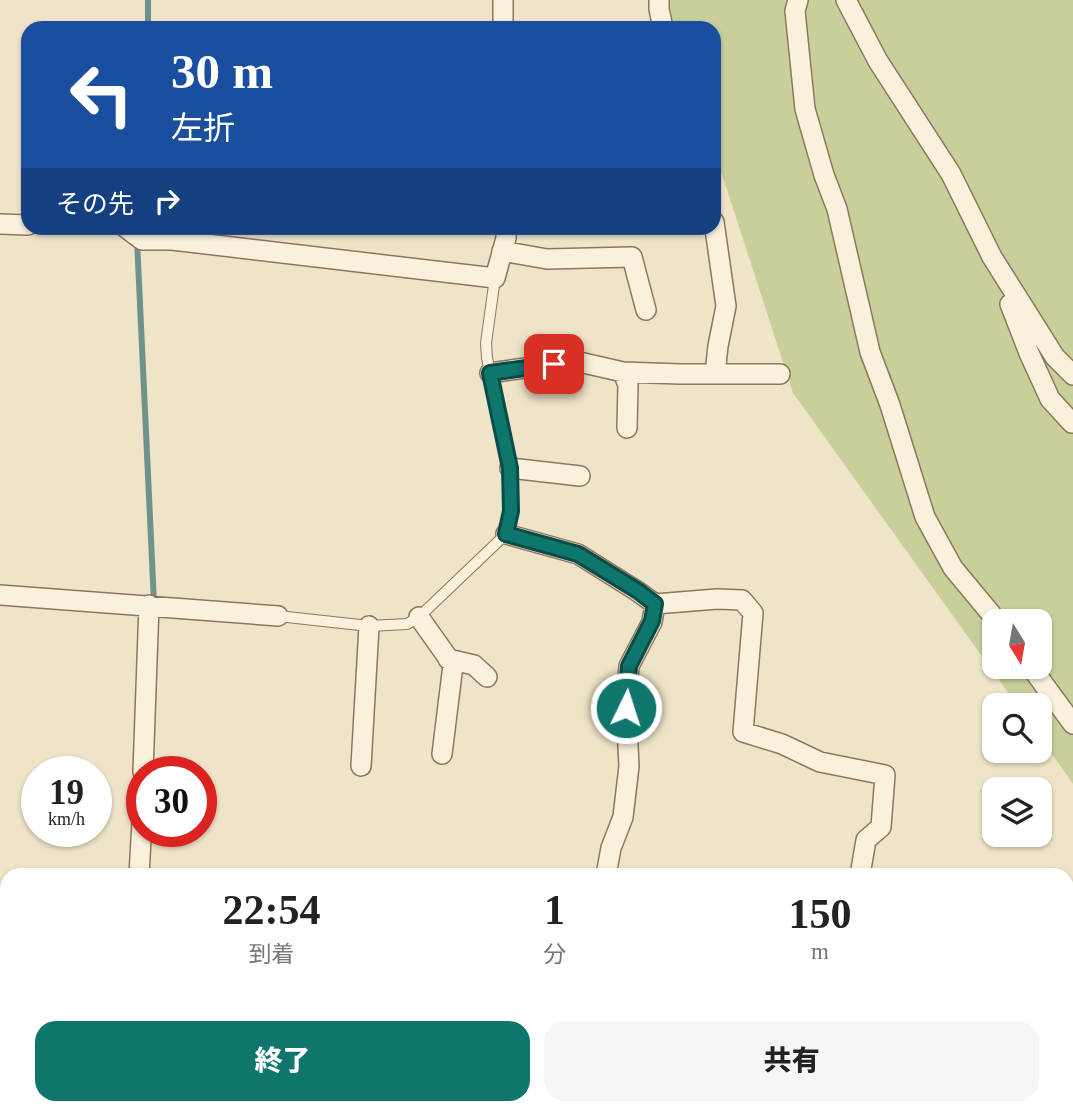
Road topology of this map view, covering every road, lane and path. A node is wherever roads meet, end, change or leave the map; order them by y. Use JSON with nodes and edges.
{"nodes":[{"id":1,"x":503,"y":0,"type":"edge"},
{"id":2,"x":659,"y":0,"type":"edge"},
{"id":3,"x":798,"y":0,"type":"edge"},
{"id":4,"x":846,"y":0,"type":"edge"},
{"id":5,"x":503,"y":21,"type":"edge"},
{"id":6,"x":662,"y":21,"type":"edge"},
{"id":7,"x":0,"y":224,"type":"edge"},
{"id":8,"x":21,"y":225,"type":"edge"},
{"id":9,"x":136,"y":235,"type":"edge"},
{"id":10,"x":505,"y":235,"type":"edge"},
{"id":11,"x":716,"y":235,"type":"edge"},
{"id":12,"x":502,"y":251,"type":"junction"},
{"id":13,"x":993,"y":260,"type":"junction"},
{"id":14,"x":495,"y":278,"type":"junction"},
{"id":15,"x":646,"y":310,"type":"dead end"},
{"id":16,"x":623,"y":372,"type":"junction"},
{"id":17,"x":490,"y":373,"type":"junction"},
{"id":18,"x":715,"y":374,"type":"junction"},
{"id":19,"x":780,"y":374,"type":"dead end"},
{"id":20,"x":1073,"y":375,"type":"edge"},
{"id":21,"x":1072,"y":423,"type":"edge"},
{"id":22,"x":627,"y":428,"type":"dead end"},
{"id":23,"x":510,"y":468,"type":"junction"},
{"id":24,"x":580,"y":476,"type":"dead end"},
{"id":25,"x":506,"y":534,"type":"junction"},
{"id":26,"x":0,"y":595,"type":"edge"},
{"id":27,"x":655,"y":604,"type":"junction"},
{"id":28,"x":149,"y":605,"type":"junction"},
{"id":29,"x":987,"y":609,"type":"edge"},
{"id":30,"x":278,"y":616,"type":"joint"},
{"id":31,"x":419,"y":617,"type":"junction"},
{"id":32,"x":369,"y":626,"type":"junction"},
{"id":33,"x":448,"y":659,"type":"junction"},
{"id":34,"x":487,"y":677,"type":"dead end"},
{"id":35,"x":1040,"y":679,"type":"edge"},
{"id":36,"x":1073,"y":724,"type":"edge"},
{"id":37,"x":442,"y":754,"type":"dead end"},
{"id":38,"x":144,"y":756,"type":"edge"},
{"id":39,"x":361,"y":766,"type":"dead end"},
{"id":40,"x":141,"y":847,"type":"edge"},
{"id":41,"x":139,"y":868,"type":"edge"},
{"id":42,"x":607,"y":868,"type":"edge"},
{"id":43,"x":861,"y":868,"type":"edge"}],
"edges":[{"from":1,"to":5,"type":"street"},
{"from":2,"to":6,"type":"street"},
{"from":3,"to":29,"type":"street"},
{"from":4,"to":13,"type":"street"},
{"from":7,"to":8,"type":"street"},
{"from":9,"to":14,"type":"street"},
{"from":10,"to":12,"type":"street"},
{"from":11,"to":18,"type":"street"},
{"from":12,"to":14,"type":"street"},
{"from":12,"to":15,"type":"street"},
{"from":13,"to":20,"type":"street"},
{"from":13,"to":21,"type":"street"},
{"from":14,"to":17,"type":"lane"},
{"from":16,"to":17,"type":"street"},
{"from":16,"to":18,"type":"street"},
{"from":16,"to":22,"type":"street"},
{"from":17,"to":23,"type":"lane"},
{"from":18,"to":19,"type":"street"},
{"from":23,"to":24,"type":"street"},
{"from":23,"to":25,"type":"lane"},
{"from":25,"to":27,"type":"street"},
{"from":25,"to":31,"type":"lane"},
{"from":26,"to":28,"type":"street"},
{"from":27,"to":42,"type":"street"},
{"from":27,"to":43,"type":"street"},
{"from":28,"to":30,"type":"street"},
{"from":28,"to":38,"type":"street"},
{"from":30,"to":32,"type":"lane"},
{"from":31,"to":32,"type":"lane"},
{"from":31,"to":33,"type":"street"},
{"from":32,"to":39,"type":"street"},
{"from":33,"to":34,"type":"street"},
{"from":33,"to":37,"type":"street"},
{"from":35,"to":36,"type":"street"},
{"from":40,"to":41,"type":"street"}]}
